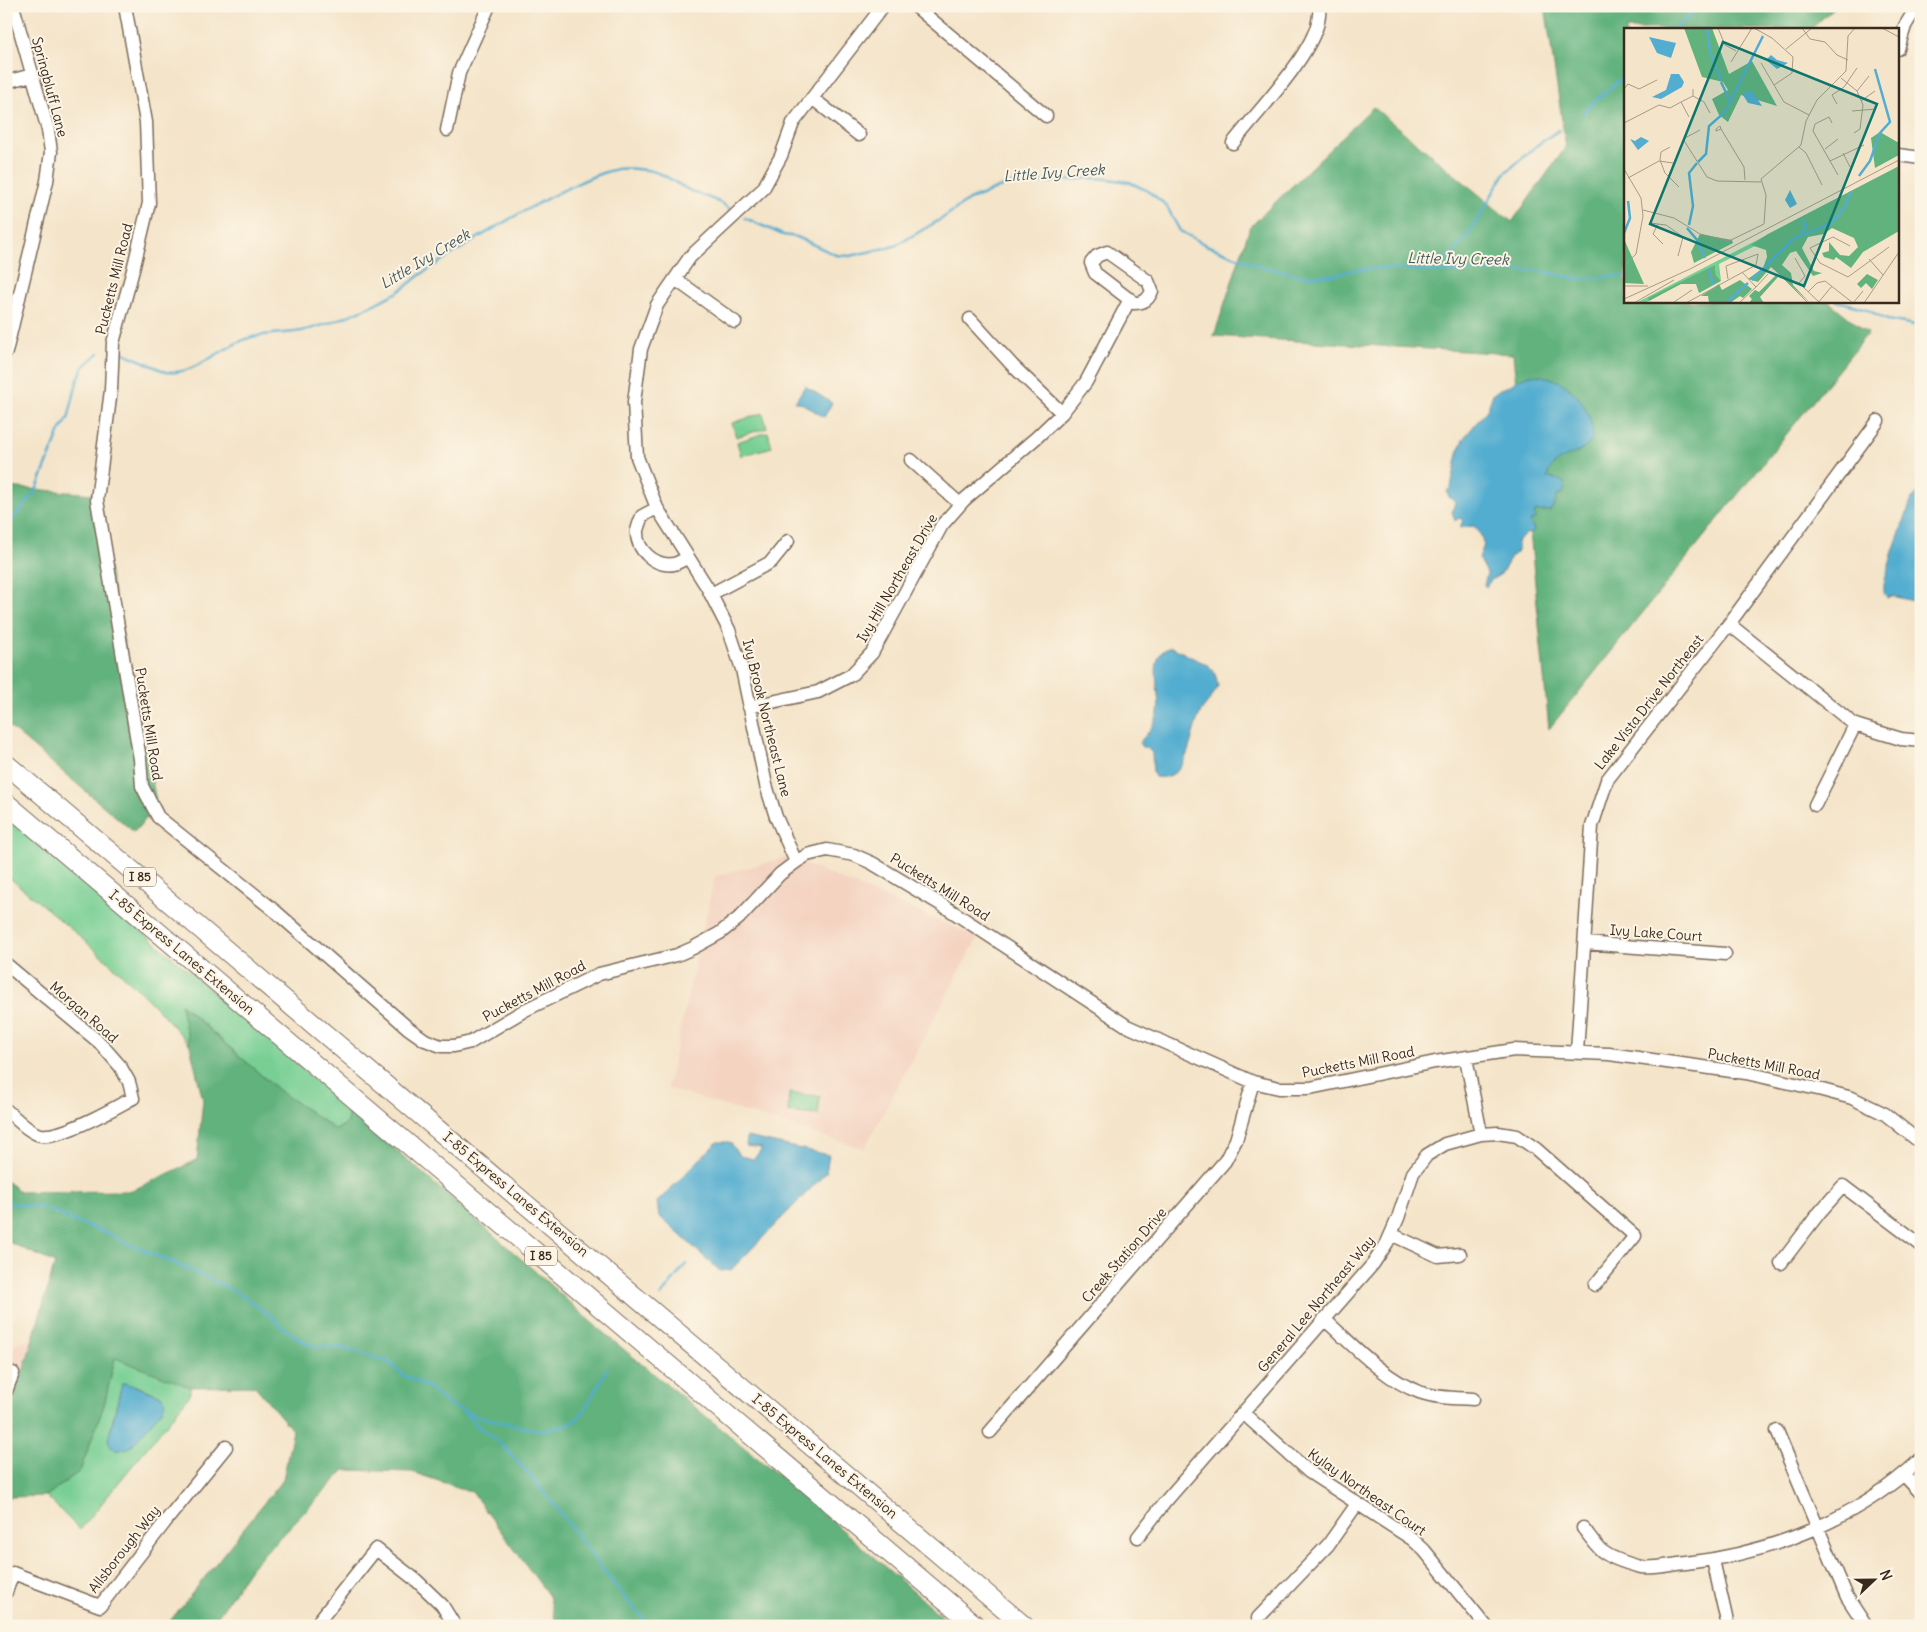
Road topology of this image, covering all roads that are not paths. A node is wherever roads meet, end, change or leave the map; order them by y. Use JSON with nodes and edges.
{"nodes":[{"id":1,"x":13,"y":6,"type":"edge"},
{"id":2,"x":125,"y":6,"type":"edge"},
{"id":3,"x":489,"y":6,"type":"edge"},
{"id":4,"x":882,"y":6,"type":"edge"},
{"id":5,"x":915,"y":6,"type":"edge"},
{"id":6,"x":1320,"y":6,"type":"edge"},
{"id":7,"x":1917,"y":6,"type":"edge"},
{"id":8,"x":1900,"y":43,"type":"edge"},
{"id":9,"x":32,"y":75,"type":"junction"},
{"id":10,"x":6,"y":82,"type":"edge"},
{"id":11,"x":812,"y":98,"type":"junction"},
{"id":12,"x":1046,"y":116,"type":"dead end"},
{"id":13,"x":447,"y":130,"type":"dead end"},
{"id":14,"x":859,"y":135,"type":"dead end"},
{"id":15,"x":1233,"y":143,"type":"dead end"},
{"id":16,"x":1900,"y":155,"type":"edge"},
{"id":17,"x":1921,"y":158,"type":"edge"},
{"id":18,"x":676,"y":278,"type":"junction"},
{"id":19,"x":1130,"y":299,"type":"junction"},
{"id":20,"x":970,"y":319,"type":"dead end"},
{"id":21,"x":735,"y":322,"type":"dead end"},
{"id":22,"x":6,"y":352,"type":"edge"},
{"id":23,"x":1062,"y":413,"type":"junction"},
{"id":24,"x":1878,"y":421,"type":"dead end"},
{"id":25,"x":911,"y":460,"type":"dead end"},
{"id":26,"x":960,"y":504,"type":"junction"},
{"id":27,"x":657,"y":508,"type":"junction"},
{"id":28,"x":788,"y":540,"type":"dead end"},
{"id":29,"x":688,"y":558,"type":"junction"},
{"id":30,"x":711,"y":594,"type":"junction"},
{"id":31,"x":1729,"y":624,"type":"junction"},
{"id":32,"x":749,"y":707,"type":"junction"},
{"id":33,"x":1855,"y":725,"type":"junction"},
{"id":34,"x":1921,"y":741,"type":"edge"},
{"id":35,"x":6,"y":764,"type":"edge"},
{"id":36,"x":6,"y":803,"type":"edge"},
{"id":37,"x":1815,"y":805,"type":"dead end"},
{"id":38,"x":796,"y":862,"type":"junction"},
{"id":39,"x":1585,"y":943,"type":"junction"},
{"id":40,"x":1725,"y":954,"type":"dead end"},
{"id":41,"x":6,"y":964,"type":"edge"},
{"id":42,"x":1577,"y":1052,"type":"junction"},
{"id":43,"x":1466,"y":1058,"type":"junction"},
{"id":44,"x":1252,"y":1082,"type":"junction"},
{"id":45,"x":6,"y":1110,"type":"edge"},
{"id":46,"x":1481,"y":1134,"type":"junction"},
{"id":47,"x":1921,"y":1143,"type":"edge"},
{"id":48,"x":1391,"y":1234,"type":"junction"},
{"id":49,"x":1921,"y":1245,"type":"edge"},
{"id":50,"x":1460,"y":1254,"type":"dead end"},
{"id":51,"x":1781,"y":1263,"type":"dead end"},
{"id":52,"x":1596,"y":1285,"type":"dead end"},
{"id":53,"x":1324,"y":1319,"type":"junction"},
{"id":54,"x":13,"y":1373,"type":"dead end"},
{"id":55,"x":6,"y":1391,"type":"edge"},
{"id":56,"x":1472,"y":1399,"type":"dead end"},
{"id":57,"x":1243,"y":1413,"type":"junction"},
{"id":58,"x":1778,"y":1431,"type":"dead end"},
{"id":59,"x":990,"y":1432,"type":"dead end"},
{"id":60,"x":226,"y":1447,"type":"dead end"},
{"id":61,"x":1921,"y":1459,"type":"edge"},
{"id":62,"x":1904,"y":1475,"type":"junction"},
{"id":63,"x":1921,"y":1493,"type":"edge"},
{"id":64,"x":1357,"y":1504,"type":"junction"},
{"id":65,"x":1583,"y":1528,"type":"dead end"},
{"id":66,"x":1818,"y":1528,"type":"junction"},
{"id":67,"x":1138,"y":1537,"type":"dead end"},
{"id":68,"x":1713,"y":1560,"type":"junction"},
{"id":69,"x":6,"y":1592,"type":"edge"},
{"id":70,"x":1258,"y":1618,"type":"dead end"},
{"id":71,"x":1478,"y":1623,"type":"edge"},
{"id":72,"x":315,"y":1626,"type":"edge"},
{"id":73,"x":455,"y":1626,"type":"edge"},
{"id":74,"x":976,"y":1626,"type":"edge"},
{"id":75,"x":1024,"y":1626,"type":"edge"},
{"id":76,"x":1728,"y":1626,"type":"edge"},
{"id":77,"x":1866,"y":1626,"type":"edge"}],
"edges":[{"from":1,"to":9,"type":"street","name":"Springbluff Lane"},
{"from":2,"to":38,"type":"street","name":"Pucketts Mill Road"},
{"from":3,"to":13,"type":"street"},
{"from":4,"to":11,"type":"street","name":"Ivy Brook Northeast Lane"},
{"from":5,"to":12,"type":"street"},
{"from":6,"to":15,"type":"street"},
{"from":7,"to":8,"type":"street"},
{"from":9,"to":10,"type":"street"},
{"from":9,"to":22,"type":"street","name":"Springbluff Lane"},
{"from":11,"to":14,"type":"street"},
{"from":11,"to":18,"type":"street","name":"Ivy Brook Northeast Lane"},
{"from":16,"to":17,"type":"street"},
{"from":18,"to":21,"type":"street"},
{"from":18,"to":27,"type":"street","name":"Ivy Brook Northeast Lane"},
{"from":19,"to":19,"type":"street"},
{"from":19,"to":23,"type":"street","name":"Ivy Hill Northeast Drive"},
{"from":20,"to":23,"type":"street"},
{"from":23,"to":26,"type":"street","name":"Ivy Hill Northeast Drive"},
{"from":24,"to":31,"type":"street","name":"Lake Vista Drive Northeast"},
{"from":25,"to":26,"type":"street"},
{"from":26,"to":32,"type":"street","name":"Ivy Hill Northeast Drive"},
{"from":27,"to":29,"type":"street","name":"Ivy Brook Northeast Lane"},
{"from":27,"to":29,"type":"street"},
{"from":28,"to":30,"type":"street"},
{"from":29,"to":30,"type":"street","name":"Ivy Brook Northeast Lane"},
{"from":30,"to":32,"type":"street","name":"Ivy Brook Northeast Lane"},
{"from":31,"to":33,"type":"street"},
{"from":31,"to":39,"type":"street","name":"Lake Vista Drive Northeast"},
{"from":32,"to":38,"type":"street","name":"Ivy Brook Northeast Lane"},
{"from":33,"to":34,"type":"street"},
{"from":33,"to":37,"type":"street"},
{"from":35,"to":75,"type":"highway","name":"I-85 Express Lanes Extension","number":"I 85"},
{"from":36,"to":74,"type":"highway","name":"I-85 Express Lanes Extension","number":"I 85"},
{"from":38,"to":44,"type":"street","name":"Pucketts Mill Road"},
{"from":39,"to":40,"type":"street","name":"Ivy Lake Court"},
{"from":39,"to":42,"type":"street","name":"Lake Vista Drive Northeast"},
{"from":41,"to":45,"type":"street","name":"Morgan Road"},
{"from":42,"to":43,"type":"street","name":"Pucketts Mill Road"},
{"from":42,"to":47,"type":"street","name":"Pucketts Mill Road"},
{"from":43,"to":44,"type":"street","name":"Pucketts Mill Road"},
{"from":43,"to":46,"type":"street"},
{"from":44,"to":59,"type":"street","name":"Creek Station Drive"},
{"from":46,"to":48,"type":"street","name":"General Lee Northeast Way"},
{"from":46,"to":52,"type":"street","name":"General Lee Northeast Way"},
{"from":48,"to":50,"type":"street"},
{"from":48,"to":53,"type":"street","name":"General Lee Northeast Way"},
{"from":49,"to":51,"type":"street"},
{"from":53,"to":56,"type":"street"},
{"from":53,"to":57,"type":"street","name":"General Lee Northeast Way"},
{"from":54,"to":55,"type":"street"},
{"from":57,"to":64,"type":"street","name":"Kylay Northeast Court"},
{"from":57,"to":67,"type":"street","name":"General Lee Northeast Way"},
{"from":58,"to":66,"type":"street"},
{"from":60,"to":69,"type":"street","name":"Allsborough Way"},
{"from":61,"to":62,"type":"street"},
{"from":62,"to":63,"type":"street"},
{"from":62,"to":66,"type":"street"},
{"from":64,"to":70,"type":"street"},
{"from":64,"to":71,"type":"street","name":"Kylay Northeast Court"},
{"from":65,"to":68,"type":"street"},
{"from":66,"to":68,"type":"street"},
{"from":66,"to":77,"type":"street"},
{"from":68,"to":76,"type":"street"},
{"from":72,"to":73,"type":"street"}]}
